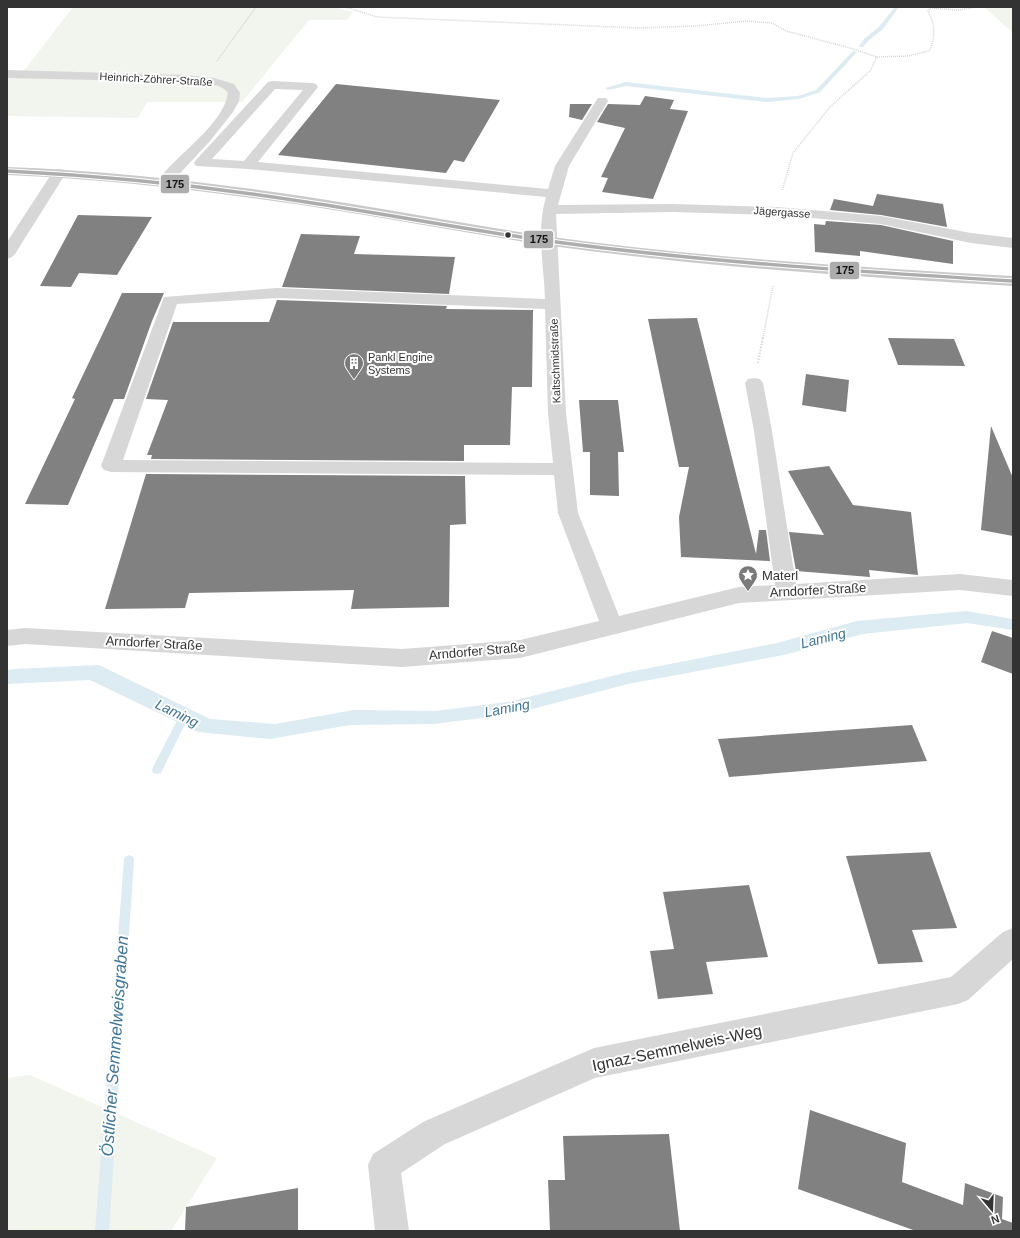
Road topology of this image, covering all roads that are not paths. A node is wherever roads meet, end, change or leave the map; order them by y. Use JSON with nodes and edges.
{"nodes":[{"id":1,"x":7,"y":74,"type":"edge"},
{"id":2,"x":602,"y":102,"type":"dead end"},
{"id":3,"x":248,"y":165,"type":"junction"},
{"id":4,"x":7,"y":171,"type":"edge"},
{"id":5,"x":59,"y":173,"type":"junction"},
{"id":6,"x":164,"y":182,"type":"junction"},
{"id":7,"x":552,"y":202,"type":"junction"},
{"id":8,"x":549,"y":241,"type":"junction"},
{"id":9,"x":1013,"y":243,"type":"edge"},
{"id":10,"x":7,"y":254,"type":"edge"},
{"id":11,"x":1013,"y":281,"type":"edge"},
{"id":12,"x":553,"y":304,"type":"junction"},
{"id":13,"x":754,"y":383,"type":"road end"},
{"id":14,"x":564,"y":469,"type":"junction"},
{"id":15,"x":1013,"y":588,"type":"edge"},
{"id":16,"x":787,"y":592,"type":"junction"},
{"id":17,"x":612,"y":626,"type":"junction"},
{"id":18,"x":7,"y":638,"type":"edge"},
{"id":19,"x":1013,"y":941,"type":"edge"},
{"id":20,"x":392,"y":1231,"type":"edge"}],
"edges":[{"from":1,"to":6,"type":"street","name":"Heinrich-Zöhrer-Straße"},
{"from":2,"to":7,"type":"street","name":"Kaltschmidstraße"},
{"from":3,"to":3,"type":"street","name":"Jägergasse"},
{"from":3,"to":7,"type":"street","name":"Jägergasse"},
{"from":4,"to":5,"type":"main road"},
{"from":5,"to":6,"type":"main road"},
{"from":5,"to":10,"type":"street"},
{"from":6,"to":8,"type":"main road"},
{"from":7,"to":8,"type":"street","name":"Kaltschmidstraße"},
{"from":7,"to":9,"type":"street","name":"Jägergasse"},
{"from":8,"to":11,"type":"main road"},
{"from":8,"to":12,"type":"street","name":"Kaltschmidstraße"},
{"from":12,"to":14,"type":"street","name":"Kaltschmidstraße"},
{"from":12,"to":14,"type":"street"},
{"from":13,"to":16,"type":"street"},
{"from":14,"to":17,"type":"street","name":"Kaltschmidstraße"},
{"from":15,"to":16,"type":"street","name":"Arndorfer Straße"},
{"from":16,"to":17,"type":"street","name":"Arndorfer Straße"},
{"from":17,"to":18,"type":"street","name":"Arndorfer Straße"},
{"from":19,"to":20,"type":"street","name":"Ignaz-Semmelweis-Weg"}]}
